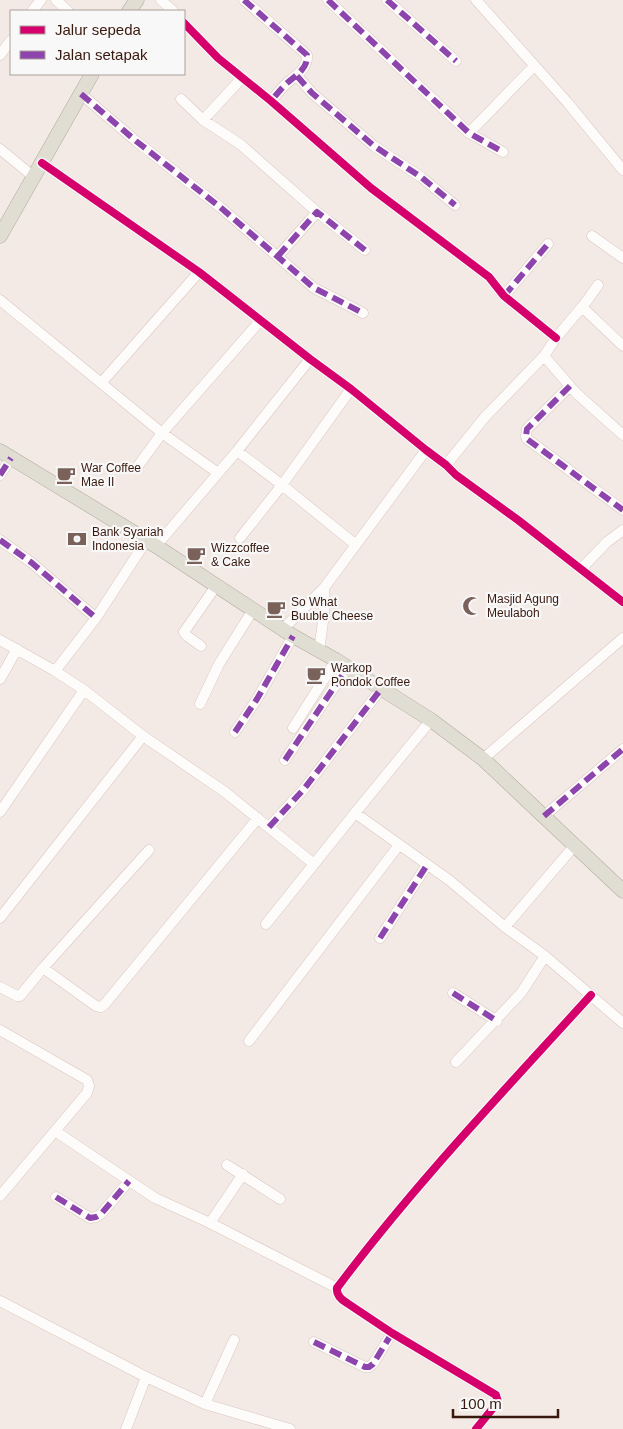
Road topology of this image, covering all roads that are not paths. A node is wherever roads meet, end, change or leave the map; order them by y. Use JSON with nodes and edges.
{"nodes":[{"id":1,"x":41,"y":0,"type":"edge"},
{"id":2,"x":56,"y":0,"type":"edge"},
{"id":3,"x":161,"y":0,"type":"edge"},
{"id":4,"x":244,"y":0,"type":"edge"},
{"id":5,"x":328,"y":0,"type":"edge"},
{"id":6,"x":387,"y":0,"type":"edge"},
{"id":7,"x":476,"y":0,"type":"edge"},
{"id":8,"x":33,"y":10,"type":"edge"},
{"id":9,"x":67,"y":10,"type":"edge"},
{"id":10,"x":172,"y":10,"type":"edge"},
{"id":11,"x":185,"y":24,"type":"edge"},
{"id":12,"x":10,"y":41,"type":"edge"},
{"id":13,"x":0,"y":55,"type":"edge"},
{"id":14,"x":456,"y":61,"type":"dead end"},
{"id":15,"x":534,"y":66,"type":"junction"},
{"id":16,"x":91,"y":75,"type":"edge"},
{"id":17,"x":297,"y":76,"type":"junction"},
{"id":18,"x":242,"y":78,"type":"junction"},
{"id":19,"x":81,"y":94,"type":"junction"},
{"id":20,"x":181,"y":99,"type":"dead end"},
{"id":21,"x":271,"y":101,"type":"junction"},
{"id":22,"x":204,"y":120,"type":"junction"},
{"id":23,"x":469,"y":133,"type":"junction"},
{"id":24,"x":0,"y":149,"type":"edge"},
{"id":25,"x":503,"y":152,"type":"dead end"},
{"id":26,"x":42,"y":163,"type":"junction"},
{"id":27,"x":623,"y":170,"type":"edge"},
{"id":28,"x":34,"y":177,"type":"junction"},
{"id":29,"x":455,"y":205,"type":"dead end"},
{"id":30,"x":317,"y":212,"type":"junction"},
{"id":31,"x":0,"y":236,"type":"edge"},
{"id":32,"x":592,"y":236,"type":"dead end"},
{"id":33,"x":548,"y":244,"type":"dead end"},
{"id":34,"x":365,"y":250,"type":"dead end"},
{"id":35,"x":278,"y":256,"type":"junction"},
{"id":36,"x":623,"y":258,"type":"edge"},
{"id":37,"x":198,"y":272,"type":"junction"},
{"id":38,"x":598,"y":285,"type":"dead end"},
{"id":39,"x":504,"y":296,"type":"junction"},
{"id":40,"x":0,"y":300,"type":"edge"},
{"id":41,"x":582,"y":308,"type":"junction"},
{"id":42,"x":363,"y":313,"type":"dead end"},
{"id":43,"x":261,"y":320,"type":"junction"},
{"id":44,"x":556,"y":338,"type":"junction"},
{"id":45,"x":623,"y":346,"type":"edge"},
{"id":46,"x":544,"y":356,"type":"junction"},
{"id":47,"x":310,"y":359,"type":"junction"},
{"id":48,"x":102,"y":382,"type":"junction"},
{"id":49,"x":570,"y":386,"type":"junction"},
{"id":50,"x":351,"y":389,"type":"junction"},
{"id":51,"x":162,"y":433,"type":"junction"},
{"id":52,"x":623,"y":435,"type":"edge"},
{"id":53,"x":426,"y":450,"type":"junction"},
{"id":54,"x":237,"y":451,"type":"junction"},
{"id":55,"x":6,"y":455,"type":"edge"},
{"id":56,"x":446,"y":465,"type":"junction"},
{"id":57,"x":138,"y":466,"type":"dead end"},
{"id":58,"x":218,"y":474,"type":"junction"},
{"id":59,"x":0,"y":475,"type":"edge"},
{"id":60,"x":282,"y":484,"type":"junction"},
{"id":61,"x":623,"y":510,"type":"edge"},
{"id":62,"x":623,"y":530,"type":"edge"},
{"id":63,"x":240,"y":538,"type":"dead end"},
{"id":64,"x":0,"y":540,"type":"edge"},
{"id":65,"x":151,"y":543,"type":"junction"},
{"id":66,"x":356,"y":545,"type":"junction"},
{"id":67,"x":581,"y":568,"type":"junction"},
{"id":68,"x":216,"y":586,"type":"junction"},
{"id":69,"x":324,"y":588,"type":"junction"},
{"id":70,"x":623,"y":602,"type":"edge"},
{"id":71,"x":253,"y":610,"type":"junction"},
{"id":72,"x":96,"y":618,"type":"junction"},
{"id":73,"x":288,"y":633,"type":"junction"},
{"id":74,"x":623,"y":638,"type":"edge"},
{"id":75,"x":0,"y":640,"type":"edge"},
{"id":76,"x":201,"y":646,"type":"dead end"},
{"id":77,"x":17,"y":649,"type":"junction"},
{"id":78,"x":319,"y":651,"type":"junction"},
{"id":79,"x":342,"y":664,"type":"junction"},
{"id":80,"x":55,"y":671,"type":"junction"},
{"id":81,"x":0,"y":678,"type":"edge"},
{"id":82,"x":381,"y":689,"type":"junction"},
{"id":83,"x":84,"y":690,"type":"junction"},
{"id":84,"x":200,"y":704,"type":"dead end"},
{"id":85,"x":431,"y":720,"type":"junction"},
{"id":86,"x":293,"y":728,"type":"dead end"},
{"id":87,"x":234,"y":732,"type":"dead end"},
{"id":88,"x":143,"y":736,"type":"junction"},
{"id":89,"x":623,"y":749,"type":"edge"},
{"id":90,"x":483,"y":759,"type":"junction"},
{"id":91,"x":285,"y":760,"type":"dead end"},
{"id":92,"x":0,"y":812,"type":"edge"},
{"id":93,"x":355,"y":813,"type":"junction"},
{"id":94,"x":544,"y":816,"type":"junction"},
{"id":95,"x":258,"y":818,"type":"junction"},
{"id":96,"x":269,"y":828,"type":"junction"},
{"id":97,"x":399,"y":845,"type":"junction"},
{"id":98,"x":575,"y":845,"type":"junction"},
{"id":99,"x":149,"y":850,"type":"dead end"},
{"id":100,"x":314,"y":864,"type":"junction"},
{"id":101,"x":428,"y":865,"type":"junction"},
{"id":102,"x":623,"y":890,"type":"edge"},
{"id":103,"x":0,"y":918,"type":"edge"},
{"id":104,"x":266,"y":924,"type":"dead end"},
{"id":105,"x":505,"y":926,"type":"junction"},
{"id":106,"x":380,"y":938,"type":"dead end"},
{"id":107,"x":545,"y":956,"type":"junction"},
{"id":108,"x":43,"y":968,"type":"junction"},
{"id":109,"x":0,"y":987,"type":"edge"},
{"id":110,"x":453,"y":993,"type":"dead end"},
{"id":111,"x":591,"y":996,"type":"junction"},
{"id":112,"x":497,"y":1021,"type":"junction"},
{"id":113,"x":623,"y":1023,"type":"edge"},
{"id":114,"x":0,"y":1030,"type":"edge"},
{"id":115,"x":249,"y":1041,"type":"dead end"},
{"id":116,"x":456,"y":1062,"type":"dead end"},
{"id":117,"x":55,"y":1131,"type":"junction"},
{"id":118,"x":227,"y":1165,"type":"dead end"},
{"id":119,"x":243,"y":1174,"type":"junction"},
{"id":120,"x":129,"y":1181,"type":"junction"},
{"id":121,"x":0,"y":1196,"type":"edge"},
{"id":122,"x":56,"y":1197,"type":"dead end"},
{"id":123,"x":280,"y":1199,"type":"dead end"},
{"id":124,"x":210,"y":1223,"type":"junction"},
{"id":125,"x":337,"y":1288,"type":"junction"},
{"id":126,"x":0,"y":1301,"type":"edge"},
{"id":127,"x":392,"y":1333,"type":"junction"},
{"id":128,"x":234,"y":1340,"type":"dead end"},
{"id":129,"x":314,"y":1342,"type":"dead end"},
{"id":130,"x":146,"y":1377,"type":"junction"},
{"id":131,"x":205,"y":1404,"type":"junction"},
{"id":132,"x":126,"y":1429,"type":"edge"},
{"id":133,"x":290,"y":1429,"type":"edge"},
{"id":134,"x":476,"y":1429,"type":"edge"}],
"edges":[{"from":1,"to":8,"type":"street"},
{"from":2,"to":9,"type":"street"},
{"from":3,"to":10,"type":"street"},
{"from":4,"to":17,"type":"street"},
{"from":5,"to":23,"type":"street"},
{"from":6,"to":14,"type":"street"},
{"from":7,"to":15,"type":"street"},
{"from":11,"to":18,"type":"street"},
{"from":12,"to":13,"type":"street"},
{"from":15,"to":23,"type":"street"},
{"from":15,"to":27,"type":"street"},
{"from":16,"to":19,"type":"highway"},
{"from":17,"to":21,"type":"street"},
{"from":17,"to":29,"type":"street"},
{"from":18,"to":21,"type":"street"},
{"from":18,"to":22,"type":"street"},
{"from":19,"to":26,"type":"highway"},
{"from":19,"to":35,"type":"street"},
{"from":20,"to":22,"type":"street"},
{"from":21,"to":39,"type":"street"},
{"from":22,"to":30,"type":"street"},
{"from":23,"to":25,"type":"street"},
{"from":24,"to":28,"type":"street"},
{"from":26,"to":28,"type":"highway"},
{"from":26,"to":37,"type":"street"},
{"from":28,"to":31,"type":"highway"},
{"from":30,"to":34,"type":"street"},
{"from":30,"to":35,"type":"street"},
{"from":32,"to":36,"type":"street"},
{"from":33,"to":39,"type":"street"},
{"from":35,"to":42,"type":"street"},
{"from":37,"to":43,"type":"street"},
{"from":37,"to":48,"type":"street"},
{"from":38,"to":41,"type":"street"},
{"from":39,"to":44,"type":"street"},
{"from":40,"to":48,"type":"street"},
{"from":41,"to":44,"type":"street"},
{"from":41,"to":45,"type":"street"},
{"from":43,"to":47,"type":"street"},
{"from":43,"to":51,"type":"street"},
{"from":44,"to":46,"type":"street"},
{"from":46,"to":49,"type":"street"},
{"from":46,"to":56,"type":"street"},
{"from":47,"to":50,"type":"street"},
{"from":47,"to":54,"type":"street"},
{"from":48,"to":51,"type":"street"},
{"from":49,"to":52,"type":"street"},
{"from":49,"to":61,"type":"street"},
{"from":50,"to":53,"type":"street"},
{"from":50,"to":60,"type":"street"},
{"from":51,"to":57,"type":"street"},
{"from":51,"to":58,"type":"street"},
{"from":53,"to":56,"type":"street"},
{"from":53,"to":66,"type":"street"},
{"from":54,"to":58,"type":"street"},
{"from":54,"to":60,"type":"street"},
{"from":55,"to":59,"type":"street"},
{"from":55,"to":65,"type":"highway"},
{"from":56,"to":67,"type":"street"},
{"from":58,"to":65,"type":"street"},
{"from":60,"to":63,"type":"street"},
{"from":60,"to":66,"type":"street"},
{"from":62,"to":67,"type":"street"},
{"from":64,"to":72,"type":"street"},
{"from":65,"to":68,"type":"highway"},
{"from":65,"to":72,"type":"street"},
{"from":66,"to":69,"type":"street"},
{"from":67,"to":70,"type":"street"},
{"from":68,"to":71,"type":"highway"},
{"from":68,"to":76,"type":"street"},
{"from":69,"to":73,"type":"street"},
{"from":69,"to":78,"type":"street"},
{"from":71,"to":73,"type":"highway"},
{"from":71,"to":84,"type":"street"},
{"from":72,"to":80,"type":"street"},
{"from":73,"to":78,"type":"highway"},
{"from":73,"to":87,"type":"street"},
{"from":74,"to":90,"type":"street"},
{"from":75,"to":77,"type":"street"},
{"from":77,"to":80,"type":"street"},
{"from":77,"to":81,"type":"street"},
{"from":78,"to":79,"type":"highway"},
{"from":79,"to":82,"type":"highway"},
{"from":79,"to":86,"type":"street"},
{"from":79,"to":91,"type":"street"},
{"from":80,"to":83,"type":"street"},
{"from":82,"to":85,"type":"highway"},
{"from":82,"to":96,"type":"street"},
{"from":83,"to":88,"type":"street"},
{"from":83,"to":92,"type":"street"},
{"from":85,"to":90,"type":"highway"},
{"from":85,"to":93,"type":"street"},
{"from":88,"to":95,"type":"street"},
{"from":88,"to":103,"type":"street"},
{"from":89,"to":94,"type":"street"},
{"from":90,"to":94,"type":"highway"},
{"from":93,"to":97,"type":"street"},
{"from":93,"to":100,"type":"street"},
{"from":94,"to":98,"type":"highway"},
{"from":95,"to":96,"type":"street"},
{"from":95,"to":108,"type":"street"},
{"from":96,"to":100,"type":"street"},
{"from":97,"to":101,"type":"street"},
{"from":97,"to":115,"type":"street"},
{"from":98,"to":102,"type":"highway"},
{"from":98,"to":105,"type":"street"},
{"from":99,"to":108,"type":"street"},
{"from":100,"to":104,"type":"street"},
{"from":101,"to":105,"type":"street"},
{"from":101,"to":106,"type":"street"},
{"from":105,"to":107,"type":"street"},
{"from":107,"to":111,"type":"street"},
{"from":107,"to":112,"type":"street"},
{"from":108,"to":109,"type":"street"},
{"from":110,"to":112,"type":"street"},
{"from":111,"to":113,"type":"street"},
{"from":111,"to":125,"type":"street"},
{"from":112,"to":116,"type":"street"},
{"from":114,"to":117,"type":"street"},
{"from":117,"to":120,"type":"street"},
{"from":117,"to":121,"type":"street"},
{"from":118,"to":119,"type":"street"},
{"from":119,"to":123,"type":"street"},
{"from":119,"to":124,"type":"street"},
{"from":120,"to":122,"type":"street"},
{"from":120,"to":124,"type":"street"},
{"from":124,"to":125,"type":"street"},
{"from":125,"to":127,"type":"street"},
{"from":126,"to":130,"type":"street"},
{"from":127,"to":129,"type":"street"},
{"from":127,"to":134,"type":"street"},
{"from":128,"to":131,"type":"street"},
{"from":130,"to":131,"type":"street"},
{"from":130,"to":132,"type":"street"},
{"from":131,"to":133,"type":"street"}]}
